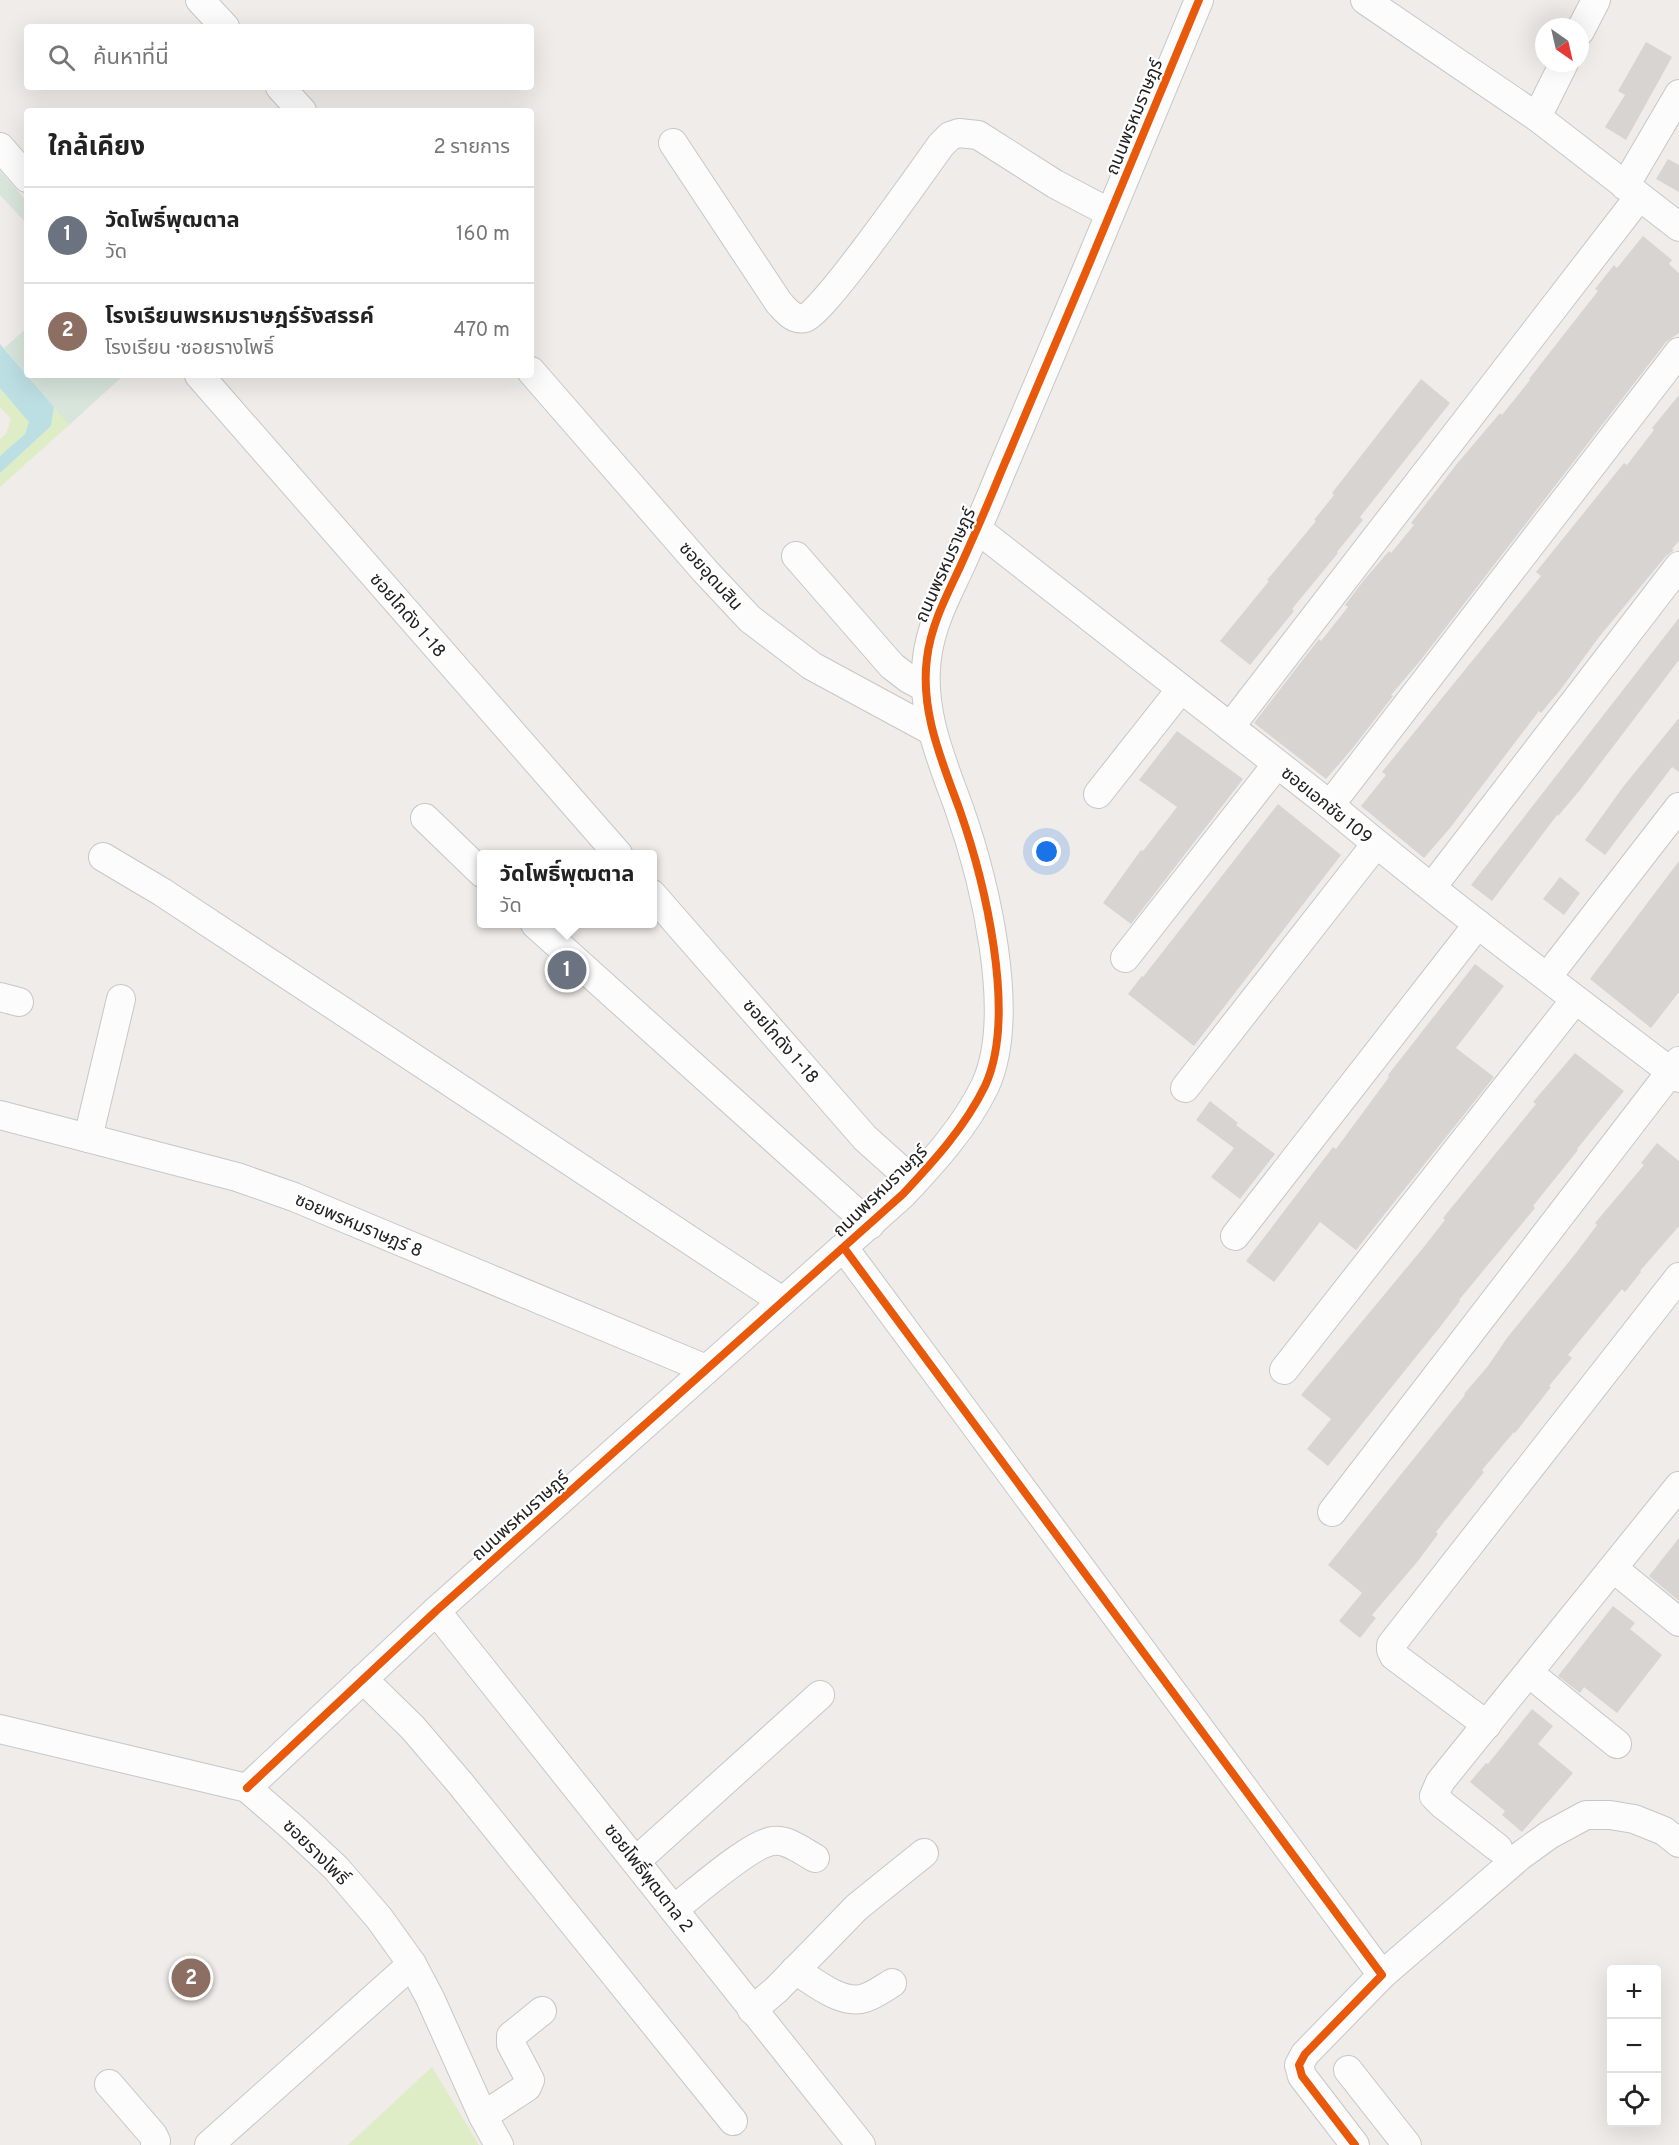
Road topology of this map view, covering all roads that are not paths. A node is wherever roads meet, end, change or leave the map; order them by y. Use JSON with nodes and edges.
{"nodes":[{"id":1,"x":200,"y":0,"type":"edge"},
{"id":2,"x":1198,"y":0,"type":"edge"},
{"id":3,"x":1365,"y":0,"type":"edge"},
{"id":4,"x":1596,"y":0,"type":"edge"},
{"id":5,"x":1587,"y":18,"type":"edge"},
{"id":6,"x":222,"y":24,"type":"edge"},
{"id":7,"x":1560,"y":72,"type":"edge"},
{"id":8,"x":283,"y":90,"type":"edge"},
{"id":9,"x":1679,"y":93,"type":"edge"},
{"id":10,"x":300,"y":108,"type":"edge"},
{"id":11,"x":1537,"y":117,"type":"junction"},
{"id":12,"x":673,"y":144,"type":"dead end"},
{"id":13,"x":0,"y":147,"type":"edge"},
{"id":14,"x":24,"y":175,"type":"edge"},
{"id":15,"x":1632,"y":191,"type":"junction"},
{"id":16,"x":1110,"y":213,"type":"junction"},
{"id":17,"x":1679,"y":227,"type":"edge"},
{"id":18,"x":1679,"y":352,"type":"edge"},
{"id":19,"x":534,"y":374,"type":"edge"},
{"id":20,"x":202,"y":378,"type":"edge"},
{"id":21,"x":977,"y":529,"type":"junction"},
{"id":22,"x":796,"y":556,"type":"dead end"},
{"id":23,"x":1679,"y":566,"type":"edge"},
{"id":24,"x":924,"y":687,"type":"junction"},
{"id":25,"x":1181,"y":689,"type":"junction"},
{"id":26,"x":1230,"y":727,"type":"junction"},
{"id":27,"x":932,"y":731,"type":"junction"},
{"id":28,"x":1277,"y":764,"type":"junction"},
{"id":29,"x":1098,"y":794,"type":"dead end"},
{"id":30,"x":1330,"y":805,"type":"junction"},
{"id":31,"x":1679,"y":807,"type":"edge"},
{"id":32,"x":425,"y":818,"type":"dead end"},
{"id":33,"x":1376,"y":844,"type":"junction"},
{"id":34,"x":614,"y":850,"type":"edge"},
{"id":35,"x":103,"y":856,"type":"dead end"},
{"id":36,"x":477,"y":868,"type":"edge"},
{"id":37,"x":1432,"y":887,"type":"junction"},
{"id":38,"x":657,"y":900,"type":"edge"},
{"id":39,"x":1479,"y":924,"type":"junction"},
{"id":40,"x":539,"y":928,"type":"edge"},
{"id":41,"x":1125,"y":958,"type":"dead end"},
{"id":42,"x":1548,"y":976,"type":"junction"},
{"id":43,"x":121,"y":999,"type":"dead end"},
{"id":44,"x":1575,"y":1000,"type":"junction"},
{"id":45,"x":1676,"y":1070,"type":"edge"},
{"id":46,"x":1185,"y":1088,"type":"dead end"},
{"id":47,"x":0,"y":1115,"type":"edge"},
{"id":48,"x":88,"y":1138,"type":"junction"},
{"id":49,"x":914,"y":1182,"type":"junction"},
{"id":50,"x":870,"y":1225,"type":"junction"},
{"id":51,"x":1234,"y":1236,"type":"dead end"},
{"id":52,"x":844,"y":1248,"type":"junction"},
{"id":53,"x":1679,"y":1277,"type":"edge"},
{"id":54,"x":782,"y":1301,"type":"junction"},
{"id":55,"x":706,"y":1369,"type":"junction"},
{"id":56,"x":1284,"y":1370,"type":"dead end"},
{"id":57,"x":1679,"y":1486,"type":"edge"},
{"id":58,"x":1332,"y":1512,"type":"dead end"},
{"id":59,"x":1613,"y":1568,"type":"junction"},
{"id":60,"x":436,"y":1611,"type":"junction"},
{"id":61,"x":1679,"y":1622,"type":"edge"},
{"id":62,"x":1529,"y":1673,"type":"junction"},
{"id":63,"x":363,"y":1679,"type":"junction"},
{"id":64,"x":820,"y":1695,"type":"dead end"},
{"id":65,"x":1487,"y":1725,"type":"junction"},
{"id":66,"x":0,"y":1729,"type":"edge"},
{"id":67,"x":1617,"y":1744,"type":"dead end"},
{"id":68,"x":247,"y":1788,"type":"junction"},
{"id":69,"x":1674,"y":1831,"type":"edge"},
{"id":70,"x":1498,"y":1848,"type":"dead end"},
{"id":71,"x":924,"y":1853,"type":"dead end"},
{"id":72,"x":815,"y":1858,"type":"dead end"},
{"id":73,"x":636,"y":1861,"type":"junction"},
{"id":74,"x":674,"y":1909,"type":"junction"},
{"id":75,"x":412,"y":1964,"type":"junction"},
{"id":76,"x":795,"y":1970,"type":"junction"},
{"id":77,"x":1382,"y":1975,"type":"junction"},
{"id":78,"x":892,"y":1983,"type":"dead end"},
{"id":79,"x":752,"y":2010,"type":"junction"},
{"id":80,"x":542,"y":2011,"type":"dead end"},
{"id":81,"x":1324,"y":2034,"type":"junction"},
{"id":82,"x":1348,"y":2070,"type":"junction"},
{"id":83,"x":109,"y":2084,"type":"dead end"},
{"id":84,"x":483,"y":2116,"type":"junction"},
{"id":85,"x":1334,"y":2117,"type":"junction"},
{"id":86,"x":733,"y":2121,"type":"dead end"},
{"id":87,"x":155,"y":2145,"type":"edge"},
{"id":88,"x":209,"y":2145,"type":"edge"},
{"id":89,"x":499,"y":2145,"type":"edge"},
{"id":90,"x":861,"y":2145,"type":"edge"},
{"id":91,"x":1355,"y":2145,"type":"edge"},
{"id":92,"x":1407,"y":2145,"type":"edge"}],
"edges":[{"from":1,"to":6,"type":"street"},
{"from":2,"to":16,"type":"street","name":"ถนนพรหมราษฎร์"},
{"from":3,"to":11,"type":"street"},
{"from":4,"to":5,"type":"street"},
{"from":7,"to":11,"type":"street"},
{"from":8,"to":10,"type":"street"},
{"from":9,"to":15,"type":"street"},
{"from":11,"to":15,"type":"street"},
{"from":12,"to":16,"type":"street"},
{"from":13,"to":14,"type":"street"},
{"from":15,"to":17,"type":"street"},
{"from":15,"to":26,"type":"street"},
{"from":16,"to":21,"type":"street","name":"ถนนพรหมราษฎร์"},
{"from":18,"to":30,"type":"street"},
{"from":19,"to":27,"type":"street","name":"ซอยอุดมสิน"},
{"from":20,"to":34,"type":"street","name":"ซอยโกดัง 1-18"},
{"from":21,"to":24,"type":"street","name":"ถนนพรหมราษฎร์"},
{"from":21,"to":25,"type":"street","name":"ซอยเอกชัย 109"},
{"from":22,"to":24,"type":"street"},
{"from":23,"to":37,"type":"street"},
{"from":24,"to":27,"type":"street","name":"ถนนพรหมราษฎร์"},
{"from":25,"to":26,"type":"street","name":"ซอยเอกชัย 109"},
{"from":25,"to":29,"type":"street"},
{"from":26,"to":28,"type":"street","name":"ซอยเอกชัย 109"},
{"from":27,"to":49,"type":"street","name":"ถนนพรหมราษฎร์"},
{"from":28,"to":30,"type":"street","name":"ซอยเอกชัย 109"},
{"from":28,"to":41,"type":"street"},
{"from":30,"to":33,"type":"street","name":"ซอยเอกชัย 109"},
{"from":31,"to":42,"type":"street"},
{"from":32,"to":36,"type":"street"},
{"from":33,"to":37,"type":"street","name":"ซอยเอกชัย 109"},
{"from":33,"to":46,"type":"street"},
{"from":35,"to":54,"type":"street"},
{"from":37,"to":39,"type":"street","name":"ซอยเอกชัย 109"},
{"from":38,"to":49,"type":"street","name":"ซอยโกดัง 1-18"},
{"from":39,"to":42,"type":"street","name":"ซอยเอกชัย 109"},
{"from":39,"to":51,"type":"street"},
{"from":40,"to":50,"type":"street"},
{"from":42,"to":44,"type":"street","name":"ซอยเอกชัย 109"},
{"from":43,"to":48,"type":"street"},
{"from":44,"to":45,"type":"street","name":"ซอยเอกชัย 109"},
{"from":44,"to":56,"type":"street"},
{"from":45,"to":58,"type":"street"},
{"from":47,"to":48,"type":"street","name":"ซอยพรหมราษฎร์ 8"},
{"from":48,"to":55,"type":"street","name":"ซอยพรหมราษฎร์ 8"},
{"from":49,"to":50,"type":"street","name":"ถนนพรหมราษฎร์"},
{"from":50,"to":52,"type":"street","name":"ถนนพรหมราษฎร์"},
{"from":52,"to":54,"type":"street","name":"ถนนพรหมราษฎร์"},
{"from":52,"to":77,"type":"street"},
{"from":53,"to":65,"type":"street"},
{"from":54,"to":55,"type":"street","name":"ถนนพรหมราษฎร์"},
{"from":55,"to":60,"type":"street","name":"ถนนพรหมราษฎร์"},
{"from":57,"to":59,"type":"street"},
{"from":59,"to":61,"type":"street"},
{"from":59,"to":62,"type":"street"},
{"from":60,"to":63,"type":"street","name":"ถนนพรหมราษฎร์"},
{"from":60,"to":73,"type":"street","name":"ซอยโพธิ์พุฒตาล 2"},
{"from":62,"to":65,"type":"street"},
{"from":62,"to":67,"type":"street"},
{"from":63,"to":68,"type":"street","name":"ถนนพรหมราษฎร์"},
{"from":63,"to":86,"type":"street"},
{"from":64,"to":73,"type":"street"},
{"from":65,"to":70,"type":"street"},
{"from":66,"to":68,"type":"street","name":"ซอยรางโพธิ์"},
{"from":68,"to":75,"type":"street","name":"ซอยรางโพธิ์"},
{"from":69,"to":77,"type":"street"},
{"from":71,"to":76,"type":"street"},
{"from":72,"to":74,"type":"street"},
{"from":73,"to":74,"type":"street","name":"ซอยโพธิ์พุฒตาล 2"},
{"from":74,"to":79,"type":"street","name":"ซอยโพธิ์พุฒตาล 2"},
{"from":75,"to":84,"type":"street","name":"ซอยรางโพธิ์"},
{"from":75,"to":88,"type":"street"},
{"from":76,"to":78,"type":"street"},
{"from":76,"to":79,"type":"street"},
{"from":77,"to":81,"type":"street"},
{"from":79,"to":90,"type":"street","name":"ซอยโพธิ์พุฒตาล 2"},
{"from":80,"to":84,"type":"street"},
{"from":81,"to":82,"type":"street"},
{"from":81,"to":85,"type":"street"},
{"from":82,"to":85,"type":"street"},
{"from":82,"to":92,"type":"street"},
{"from":83,"to":87,"type":"street"},
{"from":84,"to":89,"type":"street","name":"ซอยรางโพธิ์"},
{"from":85,"to":91,"type":"street"}]}
